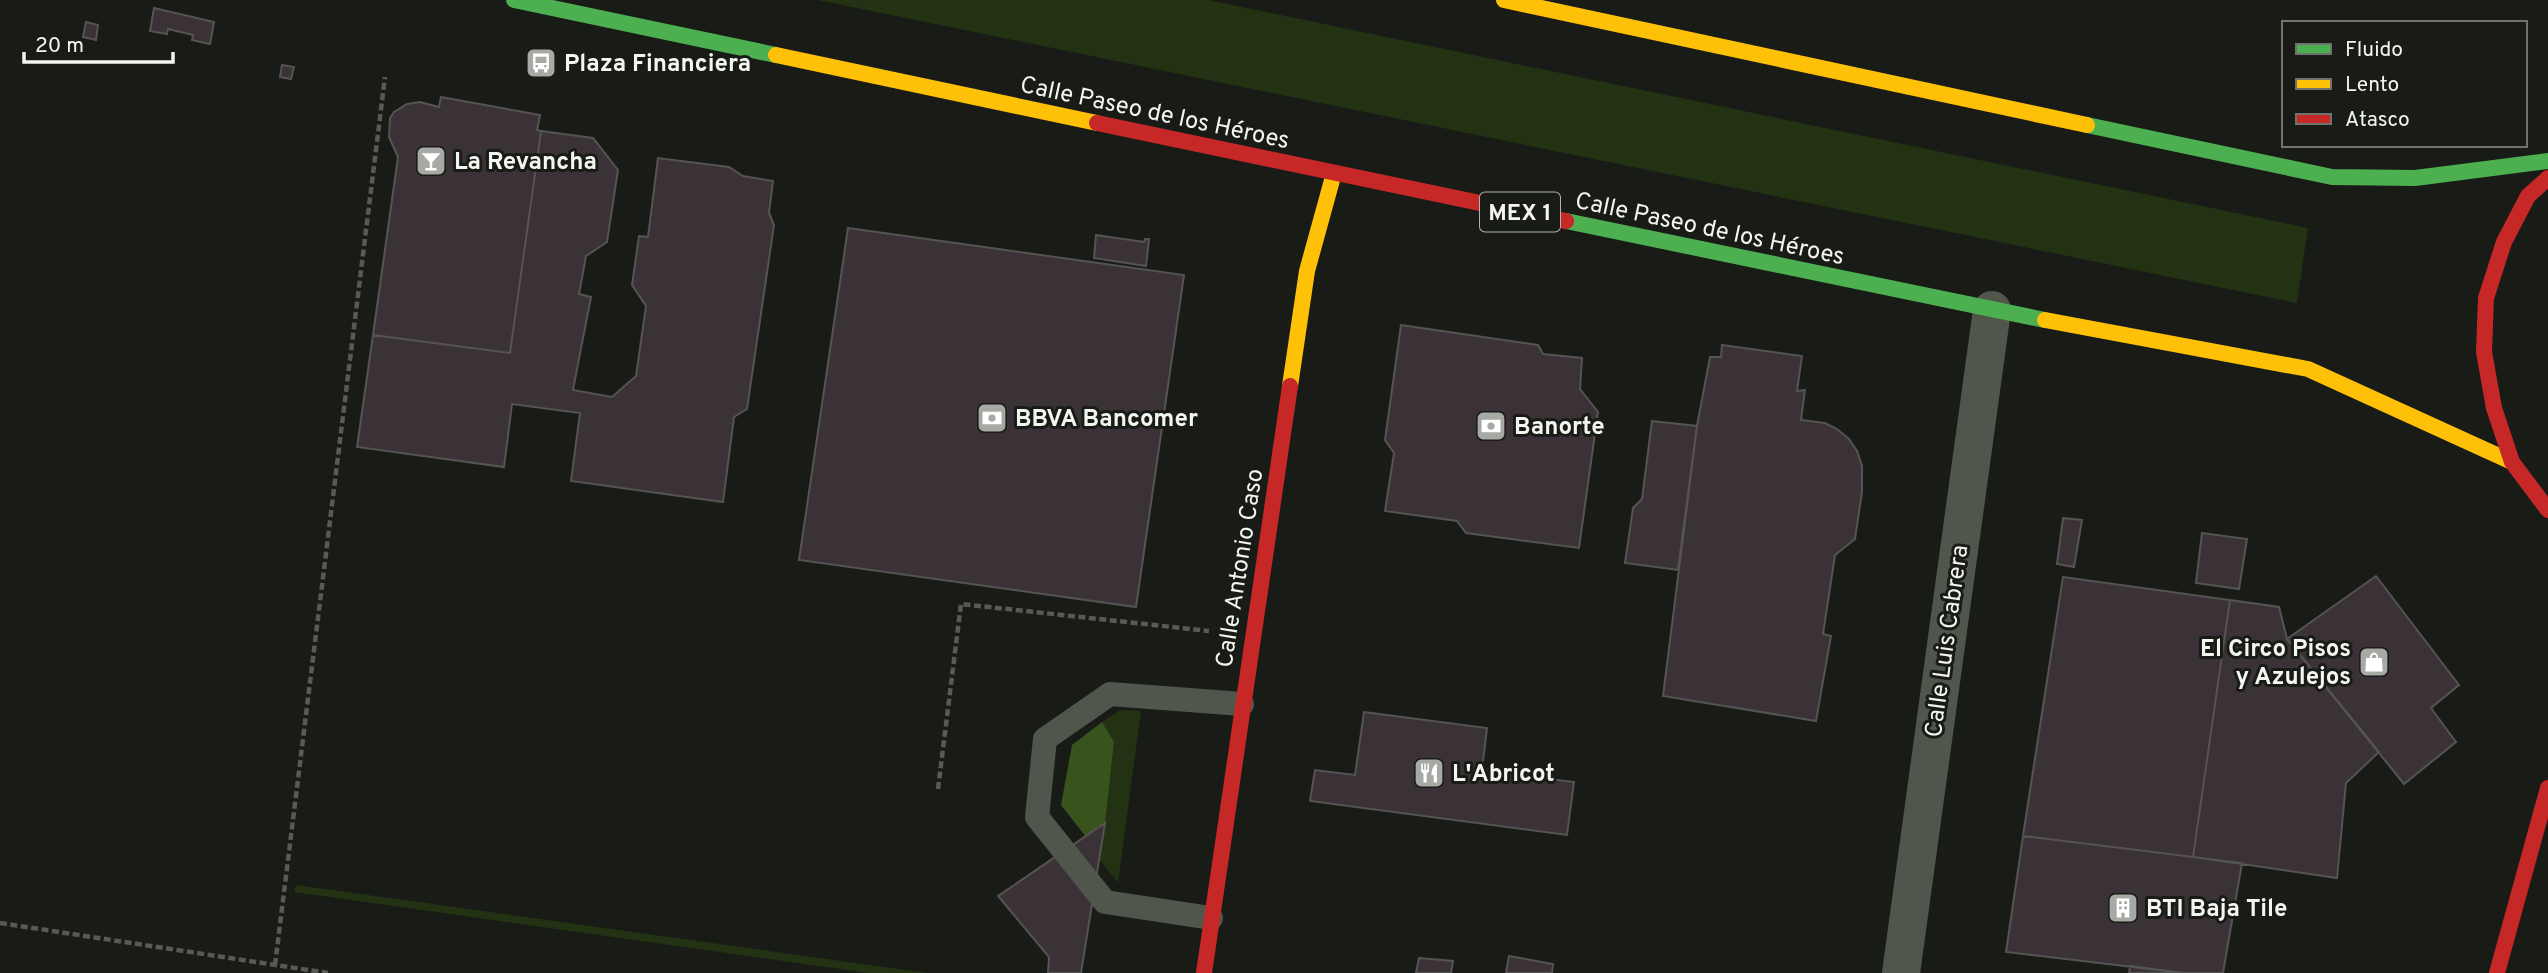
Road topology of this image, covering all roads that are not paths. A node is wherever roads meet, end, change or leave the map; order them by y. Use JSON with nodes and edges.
{"nodes":[{"id":1,"x":514,"y":0,"type":"edge"},
{"id":2,"x":1504,"y":0,"type":"edge"},
{"id":3,"x":2548,"y":161,"type":"edge"},
{"id":4,"x":1334,"y":173,"type":"junction"},
{"id":5,"x":2548,"y":178,"type":"edge"},
{"id":6,"x":1992,"y":310,"type":"junction"},
{"id":7,"x":2512,"y":462,"type":"junction"},
{"id":8,"x":2548,"y":510,"type":"edge"},
{"id":9,"x":1242,"y":704,"type":"junction"},
{"id":10,"x":2548,"y":788,"type":"edge"},
{"id":11,"x":1211,"y":918,"type":"junction"},
{"id":12,"x":1204,"y":973,"type":"edge"},
{"id":13,"x":1901,"y":973,"type":"edge"},
{"id":14,"x":2497,"y":973,"type":"edge"}],
"edges":[{"from":1,"to":4,"type":"main road","name":"Calle Paseo de los Héroes","number":"MEX 1"},
{"from":2,"to":3,"type":"main road"},
{"from":4,"to":6,"type":"main road","name":"Calle Paseo de los Héroes","number":"MEX 1"},
{"from":4,"to":9,"type":"main road","name":"Calle Antonio Caso"},
{"from":5,"to":7,"type":"main road"},
{"from":6,"to":7,"type":"main road","name":"Calle Paseo de los Héroes","number":"MEX 1"},
{"from":6,"to":13,"type":"street","name":"Calle Luis Cabrera"},
{"from":7,"to":8,"type":"main road"},
{"from":9,"to":11,"type":"main road","name":"Calle Antonio Caso"},
{"from":9,"to":11,"type":"lane"},
{"from":10,"to":14,"type":"main road"},
{"from":11,"to":12,"type":"main road","name":"Calle Antonio Caso"}]}
